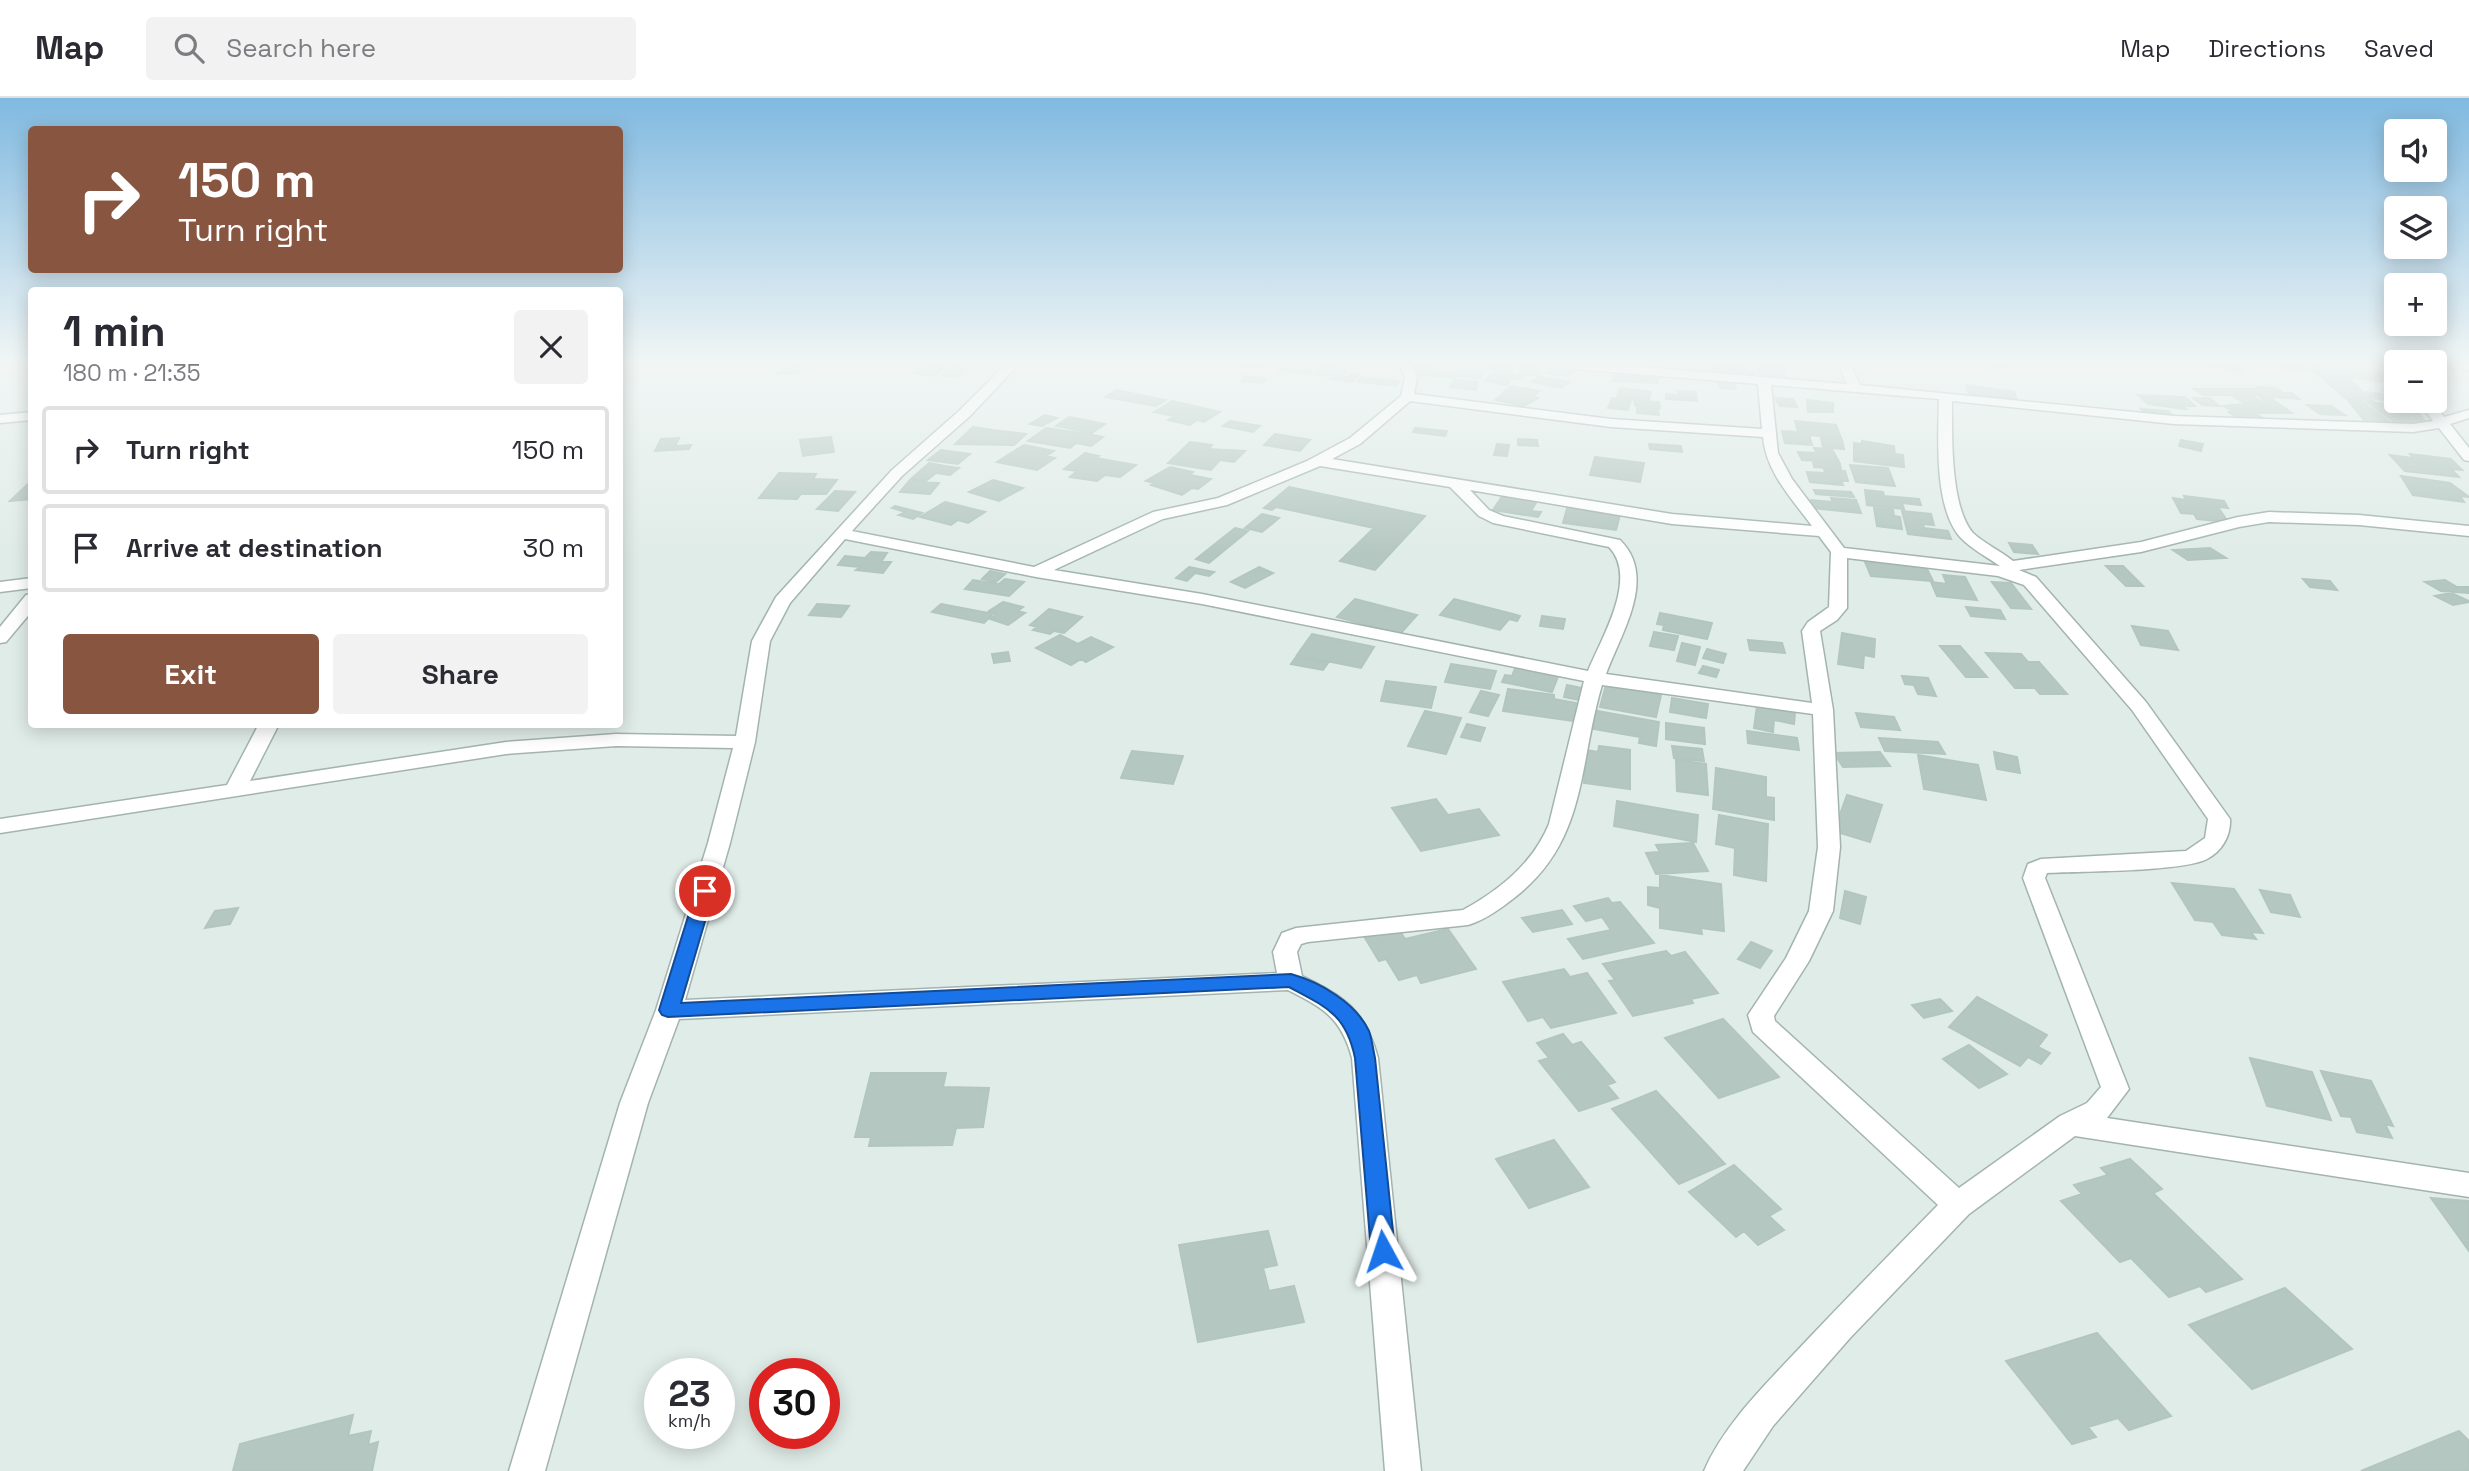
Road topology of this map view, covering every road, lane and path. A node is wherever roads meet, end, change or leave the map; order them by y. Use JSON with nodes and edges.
{"nodes":[{"id":1,"x":949,"y":427,"type":"edge"},
{"id":2,"x":1371,"y":427,"type":"edge"},
{"id":3,"x":1671,"y":427,"type":"edge"},
{"id":4,"x":1768,"y":427,"type":"edge"},
{"id":5,"x":1946,"y":427,"type":"edge"},
{"id":6,"x":2363,"y":427,"type":"edge"},
{"id":7,"x":2417,"y":427,"type":"edge"},
{"id":8,"x":2446,"y":427,"type":"edge"},
{"id":9,"x":1768,"y":433,"type":"junction"},
{"id":10,"x":2469,"y":457,"type":"edge"},
{"id":11,"x":1317,"y":461,"type":"junction"},
{"id":12,"x":1457,"y":486,"type":"junction"},
{"id":13,"x":2469,"y":531,"type":"edge"},
{"id":14,"x":1823,"y":532,"type":"junction"},
{"id":15,"x":841,"y":534,"type":"junction"},
{"id":16,"x":1839,"y":552,"type":"junction"},
{"id":17,"x":2010,"y":569,"type":"junction"},
{"id":18,"x":1036,"y":572,"type":"junction"},
{"id":19,"x":28,"y":584,"type":"edge"},
{"id":20,"x":0,"y":587,"type":"edge"},
{"id":21,"x":28,"y":604,"type":"edge"},
{"id":22,"x":0,"y":638,"type":"edge"},
{"id":23,"x":1595,"y":678,"type":"junction"},
{"id":24,"x":1823,"y":710,"type":"junction"},
{"id":25,"x":267,"y":728,"type":"edge"},
{"id":26,"x":745,"y":742,"type":"junction"},
{"id":27,"x":235,"y":790,"type":"junction"},
{"id":28,"x":0,"y":826,"type":"edge"},
{"id":29,"x":1291,"y":981,"type":"junction"},
{"id":30,"x":668,"y":1010,"type":"junction"},
{"id":31,"x":2070,"y":1124,"type":"junction"},
{"id":32,"x":2469,"y":1185,"type":"edge"},
{"id":33,"x":1958,"y":1205,"type":"junction"},
{"id":34,"x":527,"y":1471,"type":"edge"},
{"id":35,"x":1403,"y":1471,"type":"edge"},
{"id":36,"x":1722,"y":1471,"type":"edge"}],
"edges":[{"from":1,"to":15,"type":"street"},
{"from":2,"to":11,"type":"street"},
{"from":3,"to":9,"type":"street"},
{"from":4,"to":9,"type":"street"},
{"from":5,"to":17,"type":"street"},
{"from":6,"to":7,"type":"street"},
{"from":8,"to":10,"type":"street"},
{"from":9,"to":14,"type":"street"},
{"from":11,"to":12,"type":"street"},
{"from":11,"to":18,"type":"street"},
{"from":12,"to":14,"type":"street"},
{"from":12,"to":23,"type":"street"},
{"from":13,"to":17,"type":"street"},
{"from":14,"to":16,"type":"street"},
{"from":15,"to":18,"type":"street"},
{"from":15,"to":26,"type":"street"},
{"from":16,"to":17,"type":"street"},
{"from":16,"to":24,"type":"street"},
{"from":17,"to":31,"type":"street"},
{"from":18,"to":23,"type":"street"},
{"from":19,"to":20,"type":"street"},
{"from":21,"to":22,"type":"street"},
{"from":23,"to":24,"type":"street"},
{"from":23,"to":29,"type":"street"},
{"from":24,"to":33,"type":"street"},
{"from":25,"to":27,"type":"street"},
{"from":26,"to":27,"type":"street"},
{"from":26,"to":30,"type":"street"},
{"from":27,"to":28,"type":"street"},
{"from":29,"to":30,"type":"street"},
{"from":29,"to":35,"type":"street"},
{"from":30,"to":34,"type":"street"},
{"from":31,"to":32,"type":"street"},
{"from":31,"to":33,"type":"street"},
{"from":33,"to":36,"type":"street"}]}
